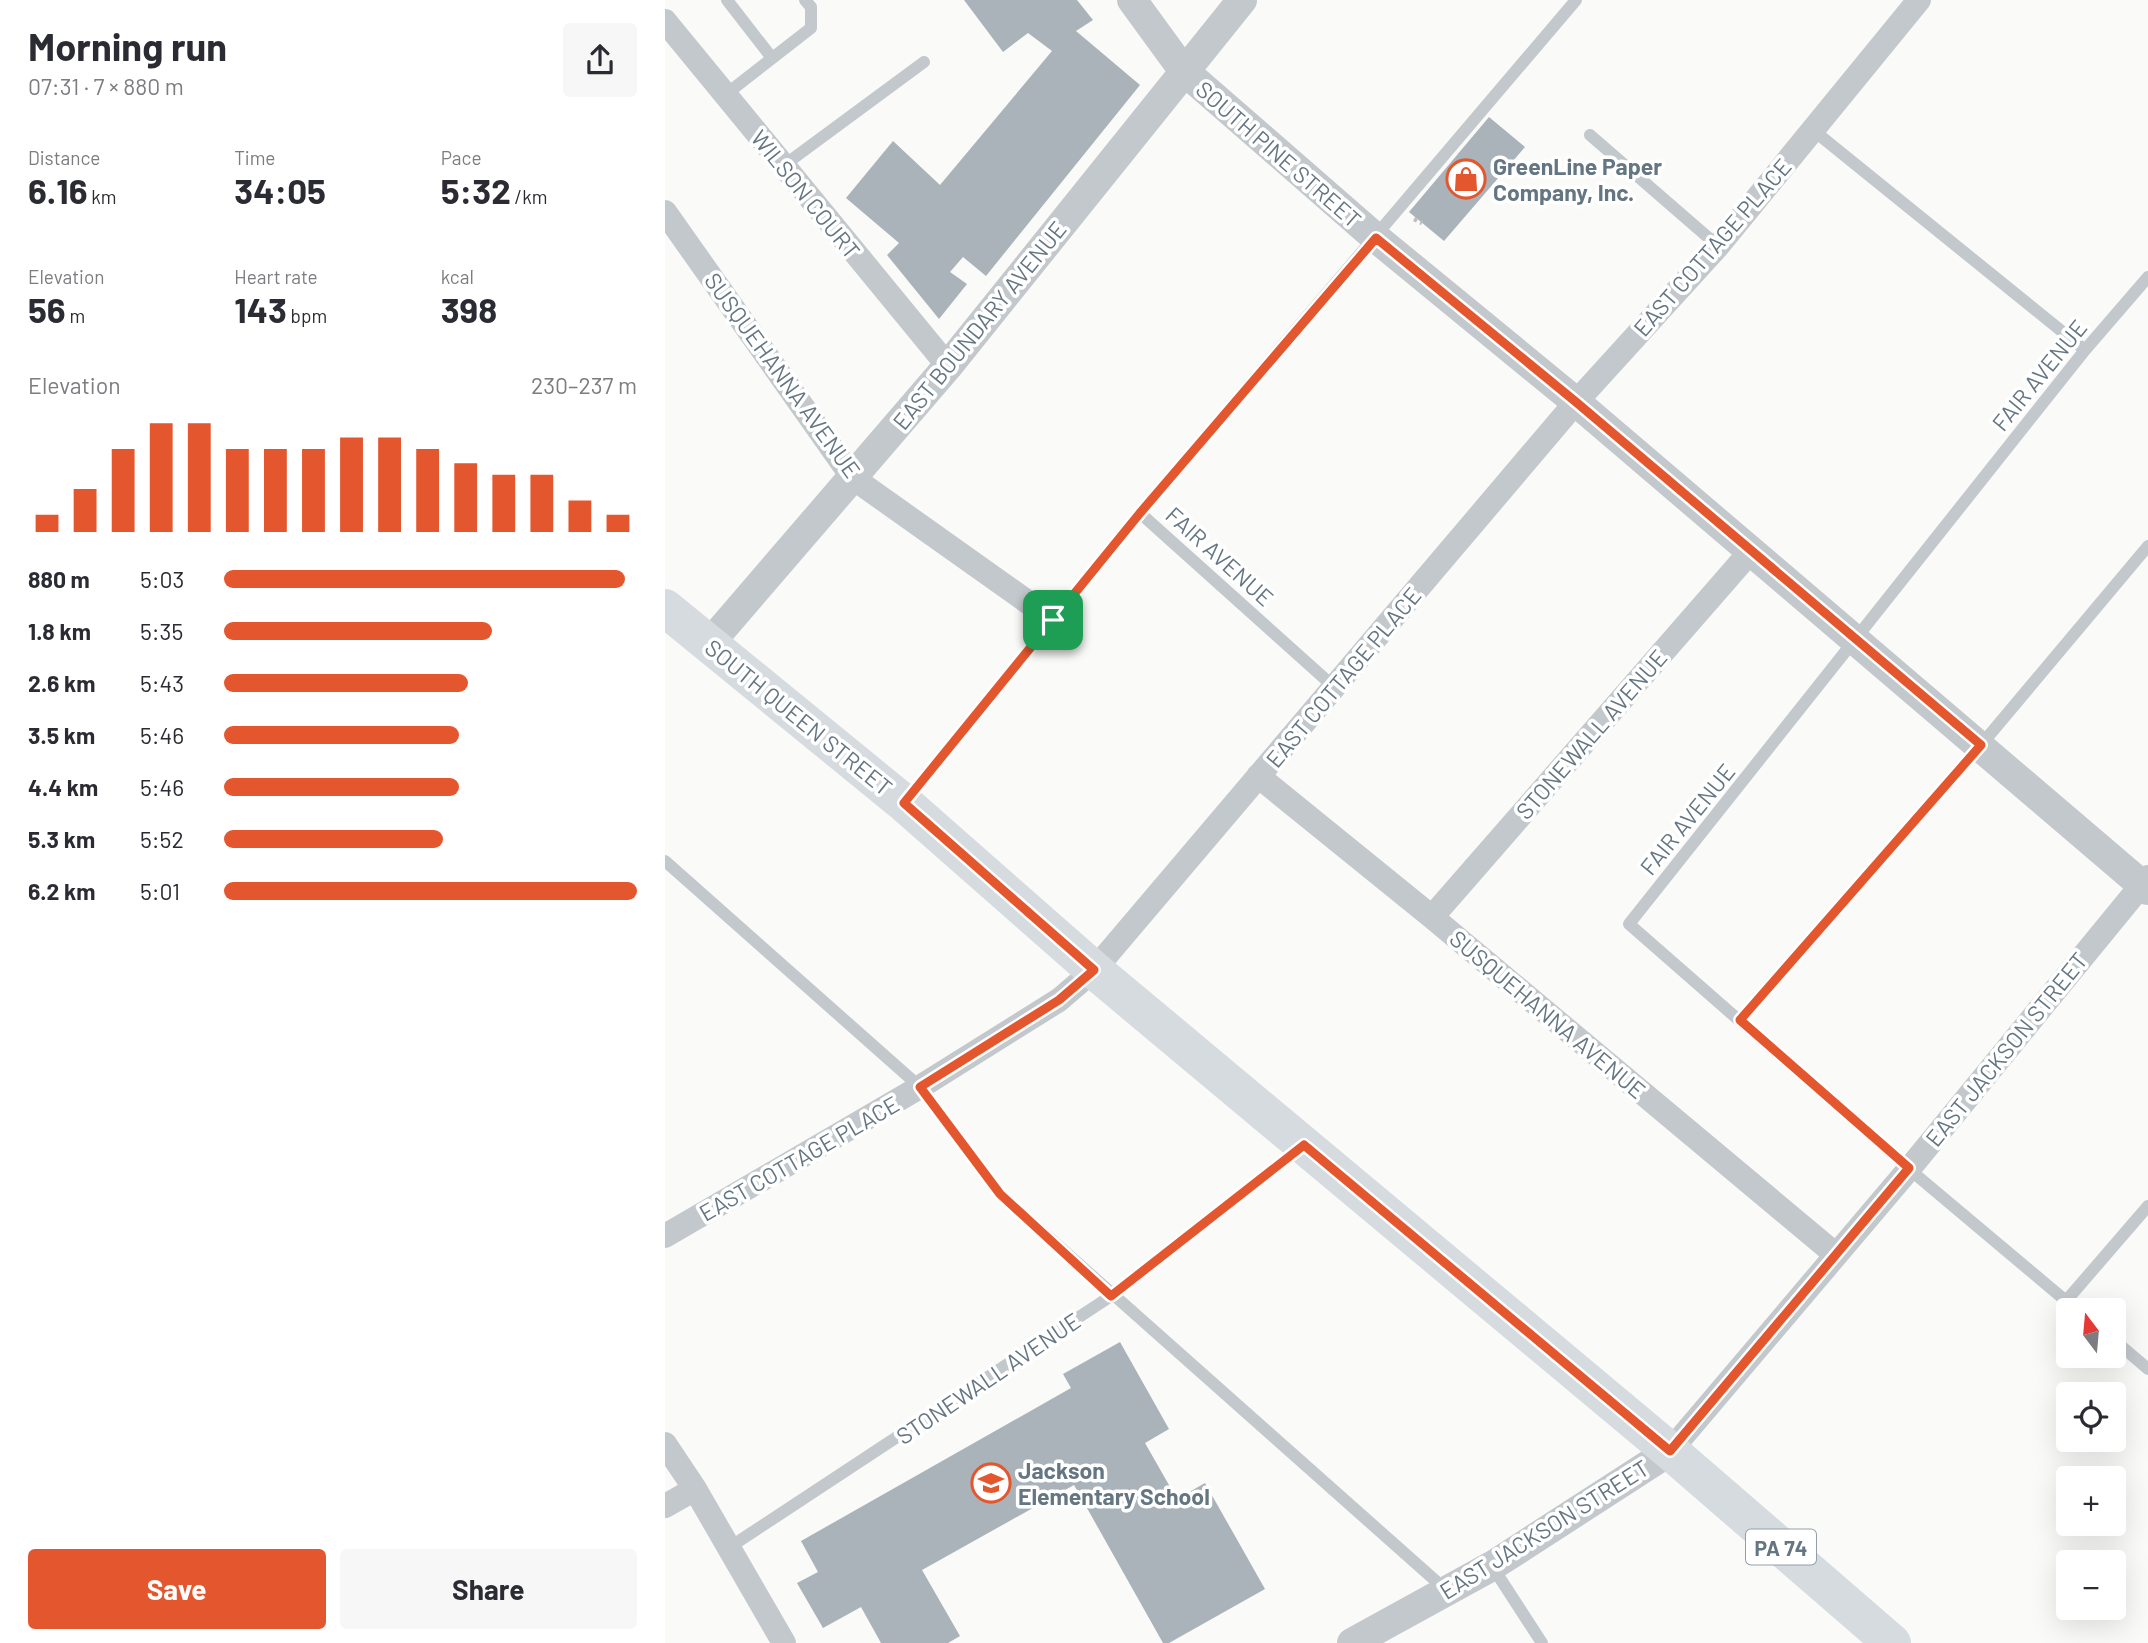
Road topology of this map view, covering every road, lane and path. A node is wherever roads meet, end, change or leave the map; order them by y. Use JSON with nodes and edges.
{"nodes":[{"id":1,"x":727,"y":0,"type":"edge"},
{"id":2,"x":806,"y":0,"type":"edge"},
{"id":3,"x":1132,"y":0,"type":"edge"},
{"id":4,"x":1242,"y":0,"type":"edge"},
{"id":5,"x":1576,"y":0,"type":"edge"},
{"id":6,"x":1919,"y":0,"type":"edge"},
{"id":7,"x":665,"y":21,"type":"edge"},
{"id":8,"x":772,"y":58,"type":"junction"},
{"id":9,"x":924,"y":62,"type":"dead end"},
{"id":10,"x":1183,"y":70,"type":"junction"},
{"id":11,"x":725,"y":94,"type":"junction"},
{"id":12,"x":1813,"y":130,"type":"junction"},
{"id":13,"x":1590,"y":135,"type":"dead end"},
{"id":14,"x":783,"y":166,"type":"junction"},
{"id":15,"x":665,"y":212,"type":"edge"},
{"id":16,"x":1376,"y":238,"type":"junction"},
{"id":17,"x":1719,"y":246,"type":"junction"},
{"id":18,"x":2148,"y":277,"type":"edge"},
{"id":19,"x":2085,"y":350,"type":"junction"},
{"id":20,"x":948,"y":366,"type":"junction"},
{"id":21,"x":1576,"y":402,"type":"junction"},
{"id":22,"x":853,"y":478,"type":"junction"},
{"id":23,"x":1140,"y":513,"type":"junction"},
{"id":24,"x":2148,"y":547,"type":"edge"},
{"id":25,"x":1751,"y":551,"type":"junction"},
{"id":26,"x":665,"y":608,"type":"edge"},
{"id":27,"x":1053,"y":620,"type":"junction"},
{"id":28,"x":1856,"y":640,"type":"junction"},
{"id":29,"x":709,"y":644,"type":"junction"},
{"id":30,"x":1334,"y":687,"type":"junction"},
{"id":31,"x":1981,"y":745,"type":"junction"},
{"id":32,"x":1258,"y":776,"type":"junction"},
{"id":33,"x":904,"y":803,"type":"junction"},
{"id":34,"x":665,"y":861,"type":"edge"},
{"id":35,"x":2146,"y":884,"type":"edge"},
{"id":36,"x":1432,"y":917,"type":"junction"},
{"id":37,"x":1094,"y":970,"type":"junction"},
{"id":38,"x":1740,"y":1020,"type":"junction"},
{"id":39,"x":920,"y":1087,"type":"junction"},
{"id":40,"x":1304,"y":1145,"type":"junction"},
{"id":41,"x":1909,"y":1168,"type":"junction"},
{"id":42,"x":2148,"y":1206,"type":"edge"},
{"id":43,"x":665,"y":1236,"type":"edge"},
{"id":44,"x":1835,"y":1254,"type":"junction"},
{"id":45,"x":1111,"y":1296,"type":"junction"},
{"id":46,"x":2062,"y":1298,"type":"edge"},
{"id":47,"x":2069,"y":1298,"type":"edge"},
{"id":48,"x":2126,"y":1350,"type":"edge"},
{"id":49,"x":2148,"y":1369,"type":"edge"},
{"id":50,"x":665,"y":1444,"type":"edge"},
{"id":51,"x":1670,"y":1451,"type":"junction"},
{"id":52,"x":695,"y":1489,"type":"junction"},
{"id":53,"x":665,"y":1506,"type":"edge"},
{"id":54,"x":730,"y":1547,"type":"junction"},
{"id":55,"x":1492,"y":1566,"type":"junction"},
{"id":56,"x":1447,"y":1591,"type":"junction"},
{"id":57,"x":1365,"y":1640,"type":"edge"},
{"id":58,"x":784,"y":1643,"type":"edge"},
{"id":59,"x":1542,"y":1643,"type":"edge"},
{"id":60,"x":1892,"y":1643,"type":"edge"}],
"edges":[{"from":1,"to":8,"type":"lane"},
{"from":2,"to":8,"type":"lane"},
{"from":3,"to":10,"type":"street","name":"SOUTH PINE STREET"},
{"from":4,"to":10,"type":"street","name":"EAST BOUNDARY AVENUE"},
{"from":5,"to":16,"type":"lane"},
{"from":6,"to":12,"type":"street","name":"EAST COTTAGE PLACE"},
{"from":7,"to":11,"type":"street","name":"WILSON COURT"},
{"from":8,"to":11,"type":"lane"},
{"from":9,"to":14,"type":"lane"},
{"from":10,"to":16,"type":"street","name":"SOUTH PINE STREET"},
{"from":10,"to":20,"type":"street","name":"EAST BOUNDARY AVENUE"},
{"from":11,"to":14,"type":"street","name":"WILSON COURT"},
{"from":12,"to":17,"type":"street","name":"EAST COTTAGE PLACE"},
{"from":12,"to":19,"type":"lane"},
{"from":13,"to":17,"type":"lane"},
{"from":14,"to":20,"type":"street","name":"WILSON COURT"},
{"from":15,"to":22,"type":"street","name":"SUSQUEHANNA AVENUE"},
{"from":16,"to":21,"type":"street","name":"SOUTH PINE STREET"},
{"from":16,"to":23,"type":"lane"},
{"from":17,"to":21,"type":"street","name":"EAST COTTAGE PLACE"},
{"from":18,"to":19,"type":"lane","name":"FAIR AVENUE"},
{"from":19,"to":28,"type":"lane","name":"FAIR AVENUE"},
{"from":20,"to":22,"type":"street","name":"EAST BOUNDARY AVENUE"},
{"from":21,"to":25,"type":"street","name":"SOUTH PINE STREET"},
{"from":21,"to":30,"type":"street","name":"EAST COTTAGE PLACE"},
{"from":22,"to":27,"type":"street","name":"SUSQUEHANNA AVENUE"},
{"from":22,"to":29,"type":"street","name":"EAST BOUNDARY AVENUE"},
{"from":23,"to":27,"type":"lane"},
{"from":23,"to":30,"type":"lane","name":"FAIR AVENUE"},
{"from":24,"to":31,"type":"lane"},
{"from":25,"to":28,"type":"street","name":"SOUTH PINE STREET"},
{"from":25,"to":36,"type":"street","name":"STONEWALL AVENUE"},
{"from":26,"to":29,"type":"main road","name":"SOUTH QUEEN STREET","number":"PA 74"},
{"from":27,"to":33,"type":"lane"},
{"from":28,"to":31,"type":"street","name":"SOUTH PINE STREET"},
{"from":28,"to":38,"type":"lane","name":"FAIR AVENUE"},
{"from":29,"to":33,"type":"main road","name":"SOUTH QUEEN STREET","number":"PA 74"},
{"from":30,"to":32,"type":"street","name":"EAST COTTAGE PLACE"},
{"from":31,"to":35,"type":"street","name":"SOUTH PINE STREET"},
{"from":31,"to":38,"type":"lane"},
{"from":32,"to":36,"type":"street","name":"SUSQUEHANNA AVENUE"},
{"from":32,"to":37,"type":"street","name":"EAST COTTAGE PLACE"},
{"from":33,"to":37,"type":"main road","name":"SOUTH QUEEN STREET","number":"PA 74"},
{"from":34,"to":39,"type":"lane"},
{"from":35,"to":41,"type":"street","name":"EAST JACKSON STREET"},
{"from":36,"to":44,"type":"street","name":"SUSQUEHANNA AVENUE"},
{"from":37,"to":39,"type":"street","name":"EAST COTTAGE PLACE"},
{"from":37,"to":40,"type":"main road","name":"SOUTH QUEEN STREET","number":"PA 74"},
{"from":38,"to":41,"type":"lane","name":"FAIR AVENUE"},
{"from":39,"to":43,"type":"street","name":"EAST COTTAGE PLACE"},
{"from":39,"to":45,"type":"lane"},
{"from":40,"to":45,"type":"lane","name":"STONEWALL AVENUE"},
{"from":40,"to":51,"type":"main road","name":"SOUTH QUEEN STREET","number":"PA 74"},
{"from":41,"to":44,"type":"street","name":"EAST JACKSON STREET"},
{"from":41,"to":46,"type":"lane","name":"FAIR AVENUE"},
{"from":42,"to":47,"type":"lane"},
{"from":44,"to":51,"type":"street","name":"EAST JACKSON STREET"},
{"from":45,"to":54,"type":"lane","name":"STONEWALL AVENUE"},
{"from":45,"to":56,"type":"lane"},
{"from":48,"to":49,"type":"lane"},
{"from":50,"to":52,"type":"street"},
{"from":51,"to":55,"type":"street","name":"EAST JACKSON STREET"},
{"from":51,"to":60,"type":"main road","name":"SOUTH QUEEN STREET","number":"PA 74"},
{"from":52,"to":53,"type":"street"},
{"from":52,"to":54,"type":"street"},
{"from":54,"to":58,"type":"street"},
{"from":55,"to":56,"type":"street","name":"EAST JACKSON STREET"},
{"from":55,"to":59,"type":"lane"},
{"from":56,"to":57,"type":"street","name":"EAST JACKSON STREET"}]}
